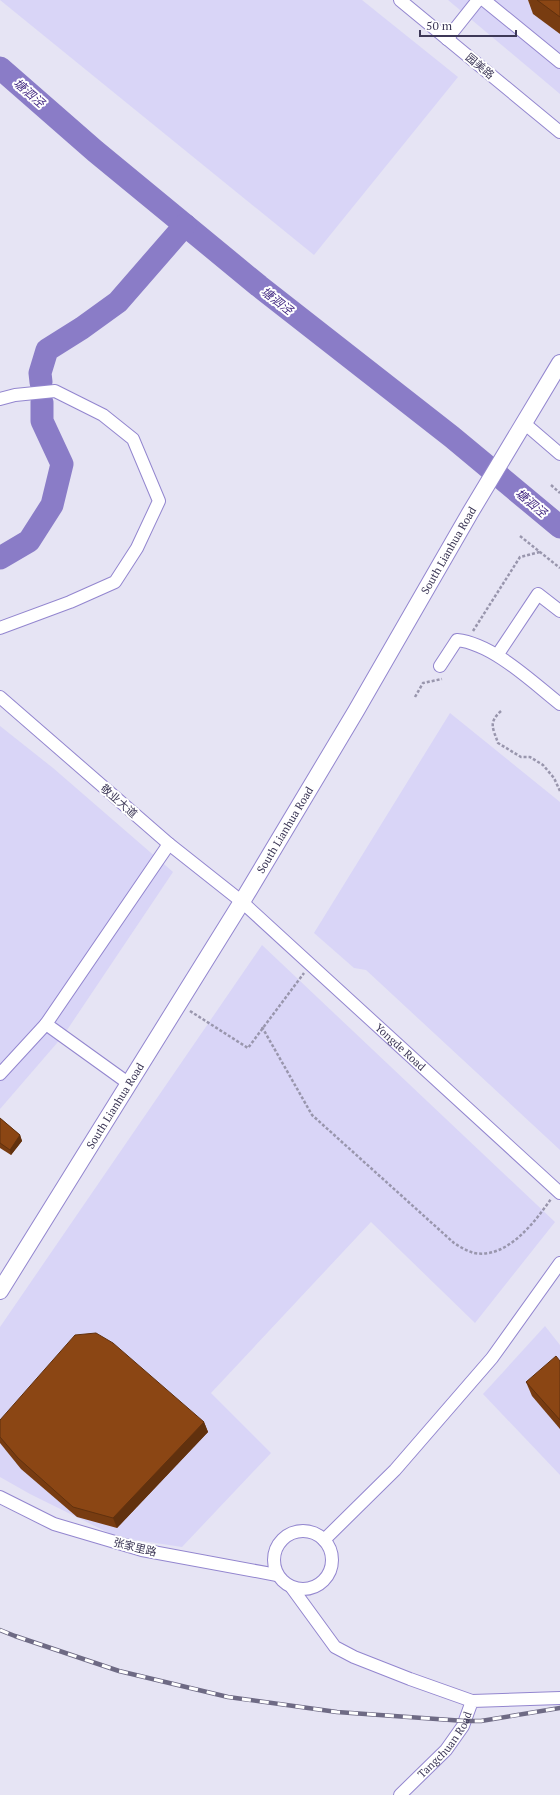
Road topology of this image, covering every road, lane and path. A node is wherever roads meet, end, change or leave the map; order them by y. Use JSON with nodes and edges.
{"nodes":[{"id":1,"x":400,"y":0,"type":"edge"},
{"id":2,"x":478,"y":0,"type":"edge"},
{"id":3,"x":484,"y":0,"type":"edge"},
{"id":4,"x":447,"y":39,"type":"junction"},
{"id":5,"x":560,"y":62,"type":"edge"},
{"id":6,"x":560,"y":132,"type":"edge"},
{"id":7,"x":560,"y":363,"type":"edge"},
{"id":8,"x":0,"y":400,"type":"edge"},
{"id":9,"x":524,"y":423,"type":"junction"},
{"id":10,"x":560,"y":454,"type":"edge"},
{"id":11,"x":551,"y":485,"type":"dead end"},
{"id":12,"x":560,"y":493,"type":"edge"},
{"id":13,"x":520,"y":536,"type":"dead end"},
{"id":14,"x":540,"y":552,"type":"junction"},
{"id":15,"x":560,"y":568,"type":"edge"},
{"id":16,"x":560,"y":611,"type":"edge"},
{"id":17,"x":0,"y":628,"type":"edge"},
{"id":18,"x":467,"y":641,"type":"junction"},
{"id":19,"x":498,"y":654,"type":"junction"},
{"id":20,"x":440,"y":666,"type":"dead end"},
{"id":21,"x":445,"y":678,"type":"dead end"},
{"id":22,"x":0,"y":697,"type":"edge"},
{"id":23,"x":415,"y":697,"type":"dead end"},
{"id":24,"x":560,"y":704,"type":"edge"},
{"id":25,"x":501,"y":711,"type":"dead end"},
{"id":26,"x":560,"y":791,"type":"edge"},
{"id":27,"x":169,"y":844,"type":"junction"},
{"id":28,"x":241,"y":901,"type":"junction"},
{"id":29,"x":310,"y":965,"type":"junction"},
{"id":30,"x":177,"y":1004,"type":"junction"},
{"id":31,"x":46,"y":1024,"type":"junction"},
{"id":32,"x":262,"y":1027,"type":"junction"},
{"id":33,"x":0,"y":1074,"type":"edge"},
{"id":34,"x":128,"y":1083,"type":"junction"},
{"id":35,"x":559,"y":1192,"type":"edge"},
{"id":36,"x":560,"y":1263,"type":"edge"},
{"id":37,"x":0,"y":1291,"type":"edge"},
{"id":38,"x":0,"y":1497,"type":"edge"},
{"id":39,"x":324,"y":1540,"type":"junction"},
{"id":40,"x":277,"y":1575,"type":"junction"},
{"id":41,"x":292,"y":1588,"type":"junction"},
{"id":42,"x":560,"y":1698,"type":"edge"},
{"id":43,"x":472,"y":1701,"type":"junction"},
{"id":44,"x":400,"y":1795,"type":"edge"}],
"edges":[{"from":1,"to":4,"type":"street","name":"园美路"},
{"from":2,"to":4,"type":"street"},
{"from":3,"to":5,"type":"street"},
{"from":4,"to":6,"type":"street","name":"园美路"},
{"from":7,"to":9,"type":"main road","name":"South Lianhua Road"},
{"from":8,"to":17,"type":"street"},
{"from":9,"to":10,"type":"street"},
{"from":9,"to":28,"type":"main road","name":"South Lianhua Road"},
{"from":11,"to":12,"type":"path"},
{"from":13,"to":14,"type":"path"},
{"from":14,"to":15,"type":"path"},
{"from":14,"to":18,"type":"path"},
{"from":16,"to":19,"type":"street"},
{"from":18,"to":19,"type":"street"},
{"from":18,"to":20,"type":"street"},
{"from":19,"to":24,"type":"street"},
{"from":21,"to":23,"type":"path"},
{"from":22,"to":27,"type":"street","name":"敬业大道"},
{"from":25,"to":26,"type":"path"},
{"from":27,"to":28,"type":"street","name":"敬业大道"},
{"from":27,"to":31,"type":"street"},
{"from":28,"to":29,"type":"street","name":"Yongde Road"},
{"from":28,"to":30,"type":"main road","name":"South Lianhua Road"},
{"from":29,"to":32,"type":"path"},
{"from":29,"to":35,"type":"street","name":"Yongde Road"},
{"from":30,"to":32,"type":"path"},
{"from":30,"to":34,"type":"main road","name":"South Lianhua Road"},
{"from":31,"to":33,"type":"street"},
{"from":31,"to":34,"type":"street"},
{"from":32,"to":35,"type":"path"},
{"from":34,"to":37,"type":"main road","name":"South Lianhua Road"},
{"from":36,"to":39,"type":"street"},
{"from":38,"to":40,"type":"street","name":"张家里路"},
{"from":39,"to":40,"type":"street"},
{"from":39,"to":41,"type":"street"},
{"from":40,"to":41,"type":"street"},
{"from":41,"to":43,"type":"street"},
{"from":42,"to":43,"type":"street","name":"Tangchuan Road"},
{"from":43,"to":44,"type":"street","name":"Tangchuan Road"}]}
